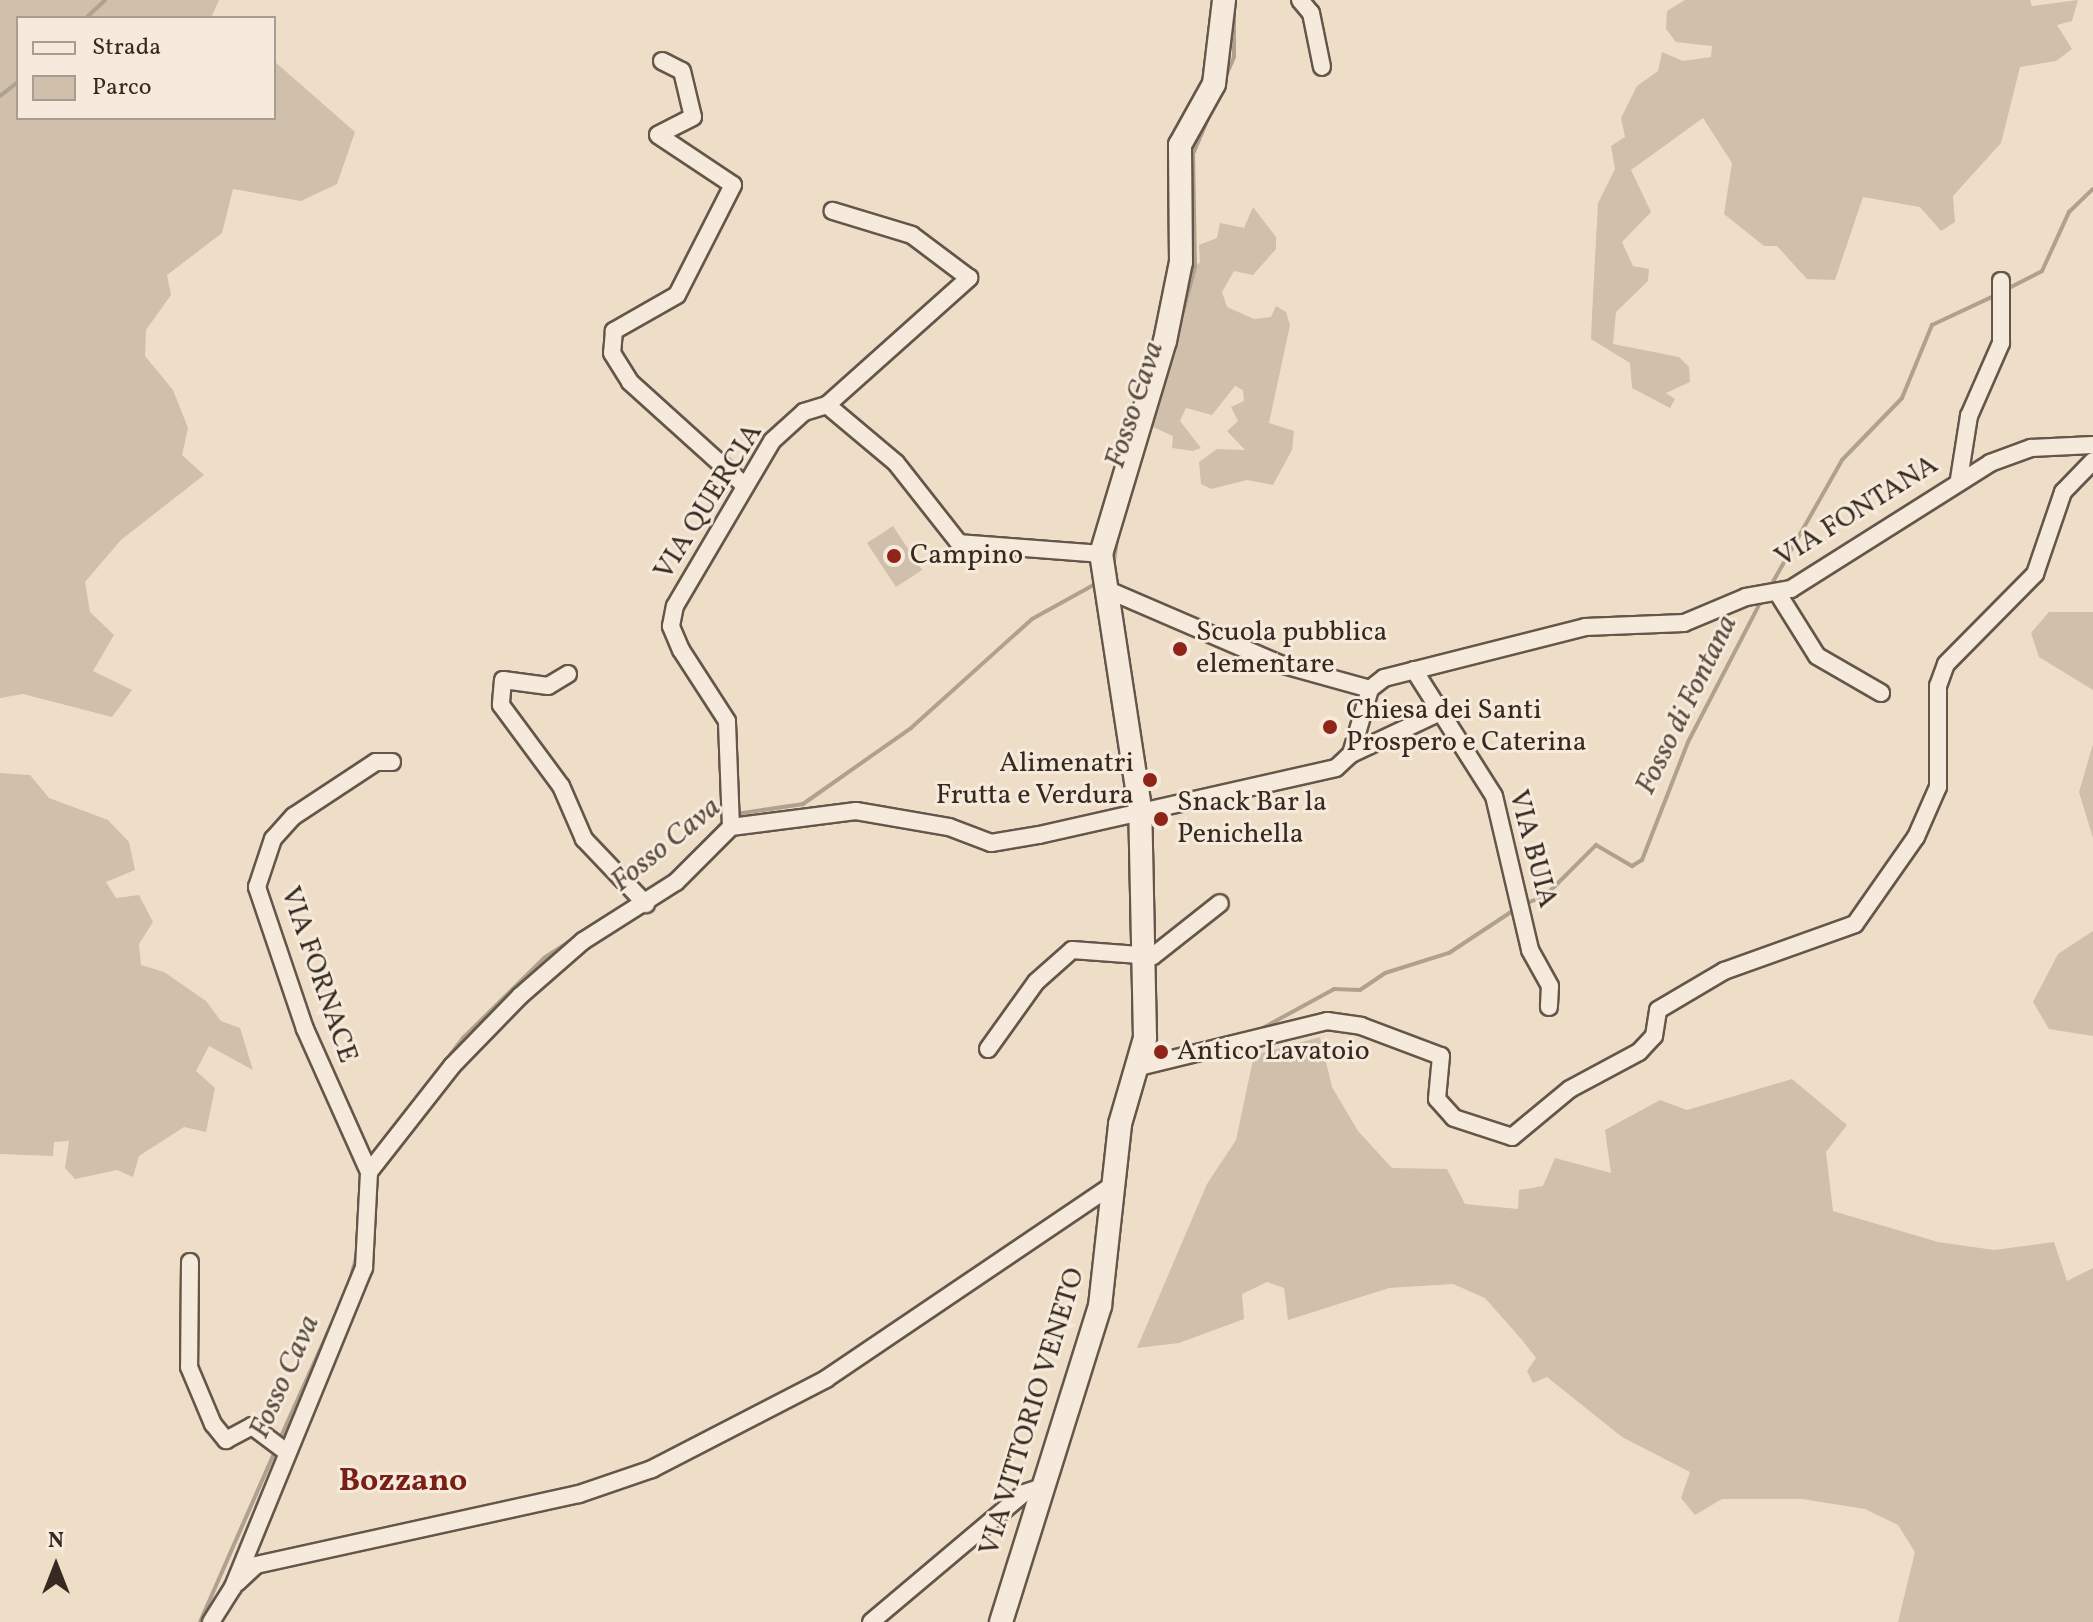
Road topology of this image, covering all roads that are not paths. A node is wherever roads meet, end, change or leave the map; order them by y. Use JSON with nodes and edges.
{"nodes":[{"id":1,"x":1224,"y":0,"type":"edge"},
{"id":2,"x":1300,"y":0,"type":"edge"},
{"id":3,"x":662,"y":61,"type":"dead end"},
{"id":4,"x":1322,"y":67,"type":"dead end"},
{"id":5,"x":833,"y":211,"type":"dead end"},
{"id":6,"x":2002,"y":288,"type":"dead end"},
{"id":7,"x":827,"y":405,"type":"junction"},
{"id":8,"x":2093,"y":445,"type":"edge"},
{"id":9,"x":2093,"y":461,"type":"edge"},
{"id":10,"x":1959,"y":479,"type":"junction"},
{"id":11,"x":745,"y":486,"type":"junction"},
{"id":12,"x":1104,"y":575,"type":"junction"},
{"id":13,"x":1769,"y":593,"type":"junction"},
{"id":14,"x":1414,"y":670,"type":"junction"},
{"id":15,"x":568,"y":674,"type":"dead end"},
{"id":16,"x":1370,"y":689,"type":"junction"},
{"id":17,"x":1881,"y":693,"type":"dead end"},
{"id":18,"x":1438,"y":713,"type":"junction"},
{"id":19,"x":1351,"y":754,"type":"junction"},
{"id":20,"x":392,"y":762,"type":"dead end"},
{"id":21,"x":1140,"y":808,"type":"junction"},
{"id":22,"x":732,"y":819,"type":"junction"},
{"id":23,"x":642,"y":900,"type":"junction"},
{"id":24,"x":1220,"y":903,"type":"dead end"},
{"id":25,"x":1147,"y":958,"type":"junction"},
{"id":26,"x":1549,"y":1007,"type":"dead end"},
{"id":27,"x":988,"y":1049,"type":"dead end"},
{"id":28,"x":1139,"y":1067,"type":"junction"},
{"id":29,"x":367,"y":1169,"type":"junction"},
{"id":30,"x":1112,"y":1185,"type":"junction"},
{"id":31,"x":190,"y":1262,"type":"dead end"},
{"id":32,"x":278,"y":1447,"type":"junction"},
{"id":33,"x":1045,"y":1486,"type":"junction"},
{"id":34,"x":233,"y":1587,"type":"junction"},
{"id":35,"x":211,"y":1622,"type":"edge"},
{"id":36,"x":871,"y":1622,"type":"edge"},
{"id":37,"x":1001,"y":1622,"type":"edge"}],
"edges":[{"from":1,"to":12,"type":"street"},
{"from":2,"to":4,"type":"street"},
{"from":3,"to":11,"type":"street"},
{"from":5,"to":7,"type":"street","name":"VIA QUERCIA"},
{"from":6,"to":10,"type":"street"},
{"from":7,"to":11,"type":"street","name":"VIA QUERCIA"},
{"from":7,"to":12,"type":"street"},
{"from":8,"to":10,"type":"street","name":"VIA FONTANA"},
{"from":9,"to":28,"type":"street"},
{"from":10,"to":13,"type":"street","name":"VIA FONTANA"},
{"from":11,"to":22,"type":"street","name":"VIA QUERCIA"},
{"from":12,"to":16,"type":"street"},
{"from":12,"to":21,"type":"street","name":"VIA VITTORIO VENETO"},
{"from":13,"to":14,"type":"street","name":"VIA FONTANA"},
{"from":13,"to":17,"type":"street"},
{"from":14,"to":16,"type":"street","name":"VIA FONTANA"},
{"from":14,"to":18,"type":"street","name":"VIA BUIA"},
{"from":15,"to":23,"type":"street"},
{"from":16,"to":19,"type":"street"},
{"from":18,"to":19,"type":"street"},
{"from":18,"to":26,"type":"street","name":"VIA BUIA"},
{"from":19,"to":21,"type":"street"},
{"from":20,"to":29,"type":"street","name":"VIA FORNACE"},
{"from":21,"to":22,"type":"street"},
{"from":21,"to":25,"type":"street","name":"VIA VITTORIO VENETO"},
{"from":22,"to":23,"type":"street"},
{"from":23,"to":29,"type":"street"},
{"from":24,"to":25,"type":"street"},
{"from":25,"to":27,"type":"street"},
{"from":25,"to":28,"type":"street","name":"VIA VITTORIO VENETO"},
{"from":28,"to":30,"type":"street","name":"VIA VITTORIO VENETO"},
{"from":29,"to":32,"type":"street"},
{"from":30,"to":33,"type":"street","name":"VIA VITTORIO VENETO"},
{"from":30,"to":34,"type":"street"},
{"from":31,"to":32,"type":"street"},
{"from":32,"to":34,"type":"street"},
{"from":33,"to":36,"type":"street"},
{"from":33,"to":37,"type":"street","name":"VIA VITTORIO VENETO"},
{"from":34,"to":35,"type":"street"}]}
